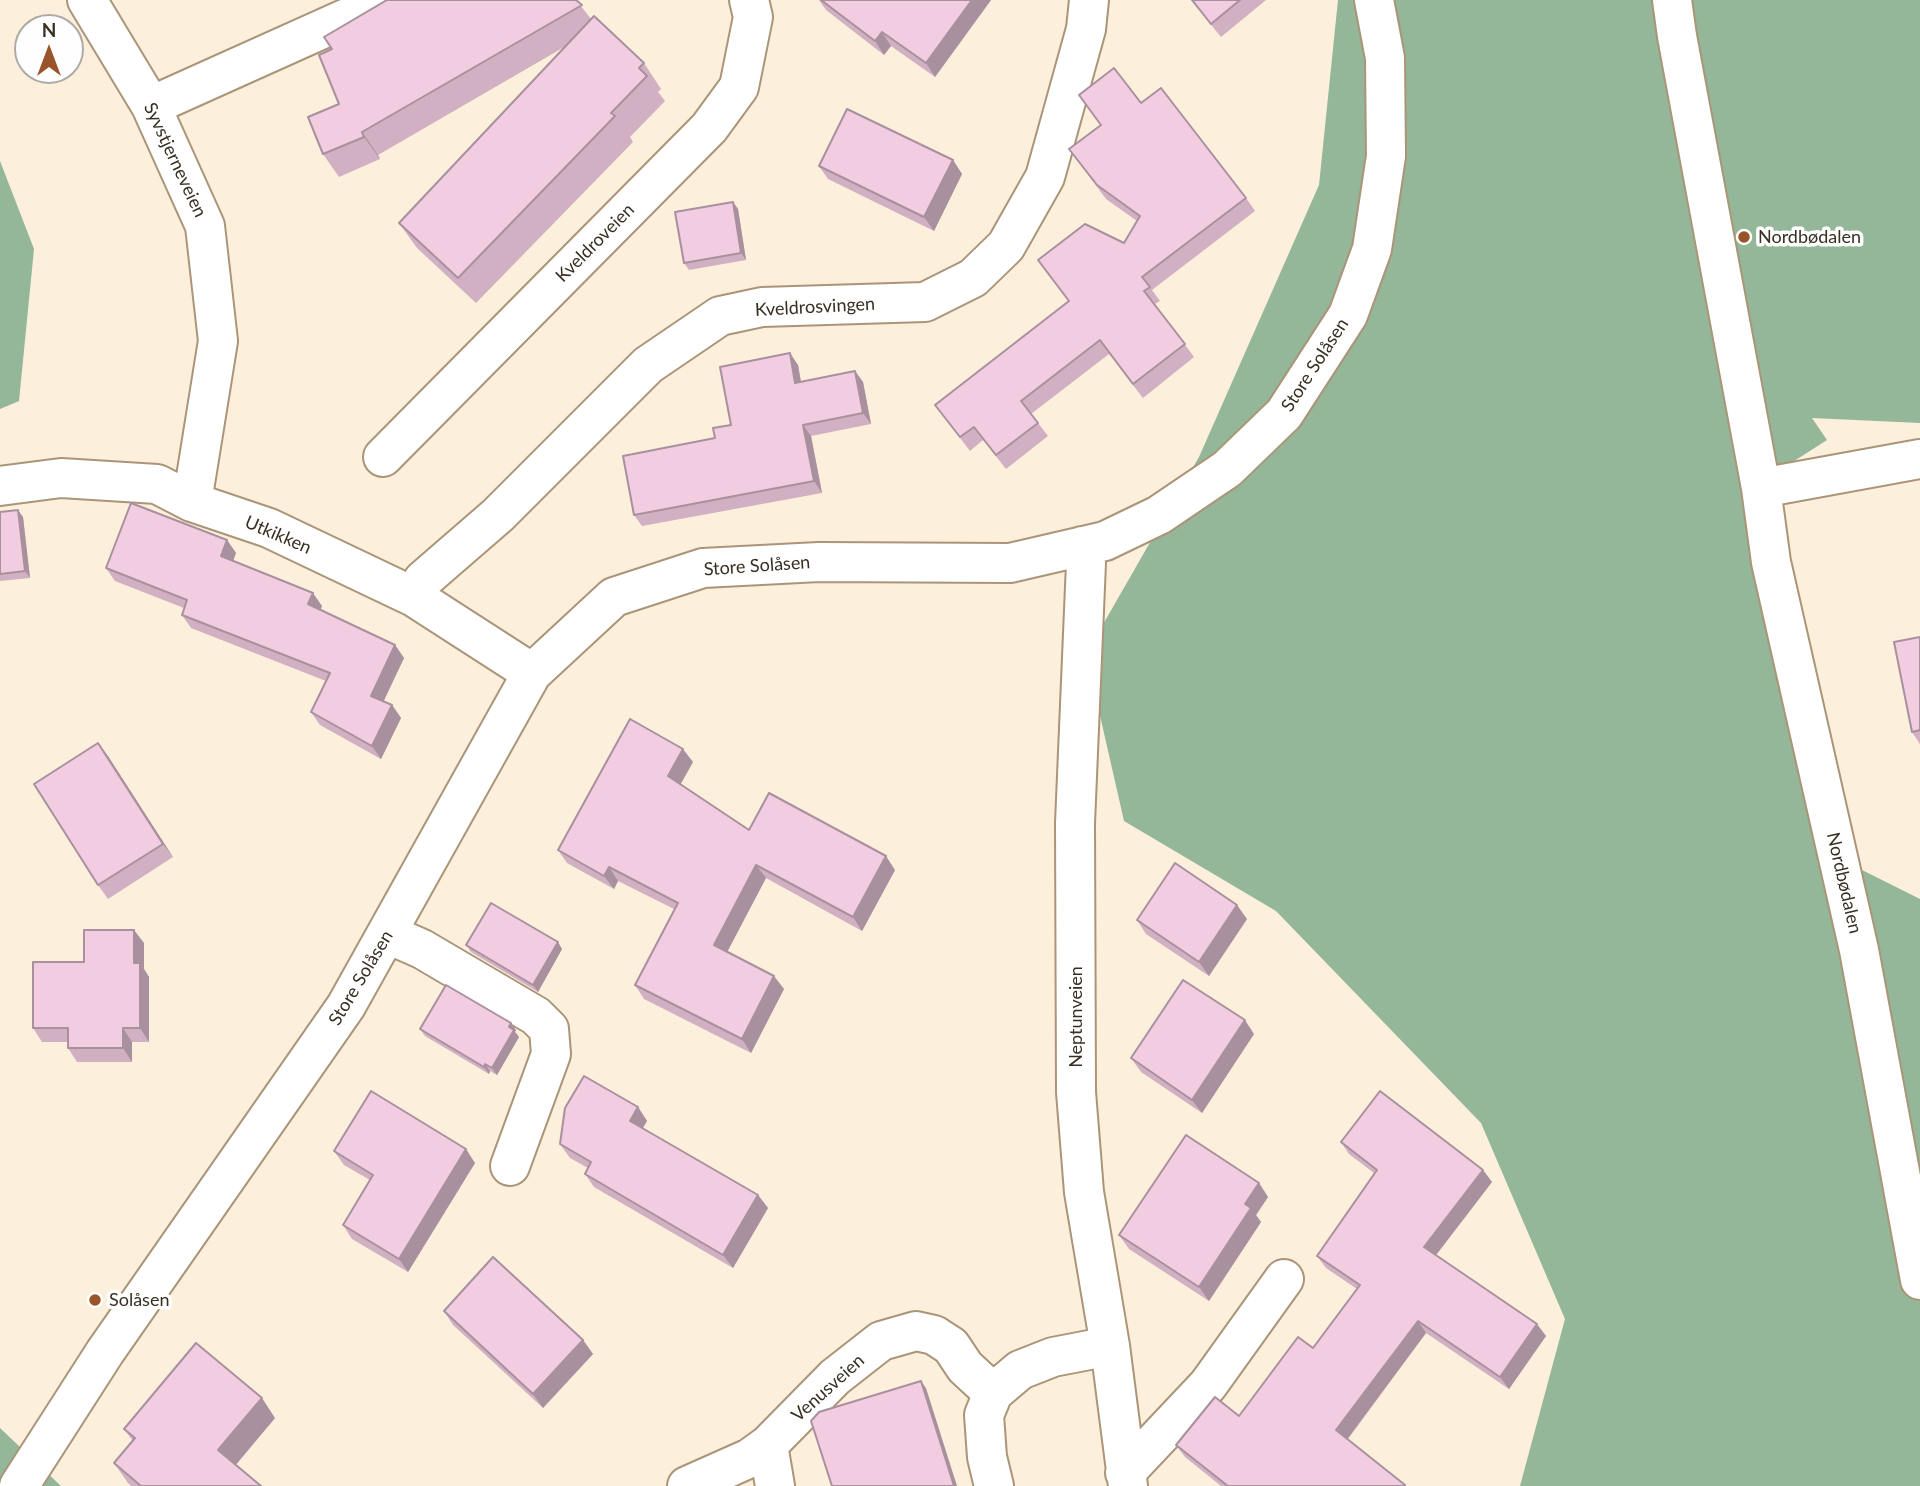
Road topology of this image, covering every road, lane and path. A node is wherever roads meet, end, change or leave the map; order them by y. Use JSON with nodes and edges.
{"nodes":[{"id":1,"x":87,"y":0,"type":"edge"},
{"id":2,"x":376,"y":0,"type":"edge"},
{"id":3,"x":749,"y":0,"type":"edge"},
{"id":4,"x":1089,"y":0,"type":"edge"},
{"id":5,"x":1374,"y":0,"type":"edge"},
{"id":6,"x":1672,"y":0,"type":"edge"},
{"id":7,"x":151,"y":106,"type":"junction"},
{"id":8,"x":383,"y":457,"type":"dead end"},
{"id":9,"x":1920,"y":459,"type":"edge"},
{"id":10,"x":0,"y":486,"type":"edge"},
{"id":11,"x":1761,"y":488,"type":"junction"},
{"id":12,"x":192,"y":502,"type":"junction"},
{"id":13,"x":1082,"y":546,"type":"junction"},
{"id":14,"x":414,"y":597,"type":"junction"},
{"id":15,"x":532,"y":673,"type":"junction"},
{"id":16,"x":388,"y":934,"type":"junction"},
{"id":17,"x":510,"y":1166,"type":"dead end"},
{"id":18,"x":1284,"y":1279,"type":"dead end"},
{"id":19,"x":1920,"y":1280,"type":"edge"},
{"id":20,"x":1110,"y":1346,"type":"junction"},
{"id":21,"x":993,"y":1393,"type":"junction"},
{"id":22,"x":768,"y":1445,"type":"junction"},
{"id":23,"x":1126,"y":1479,"type":"edge"},
{"id":24,"x":19,"y":1486,"type":"edge"},
{"id":25,"x":687,"y":1486,"type":"edge"},
{"id":26,"x":775,"y":1486,"type":"edge"},
{"id":27,"x":994,"y":1486,"type":"edge"}],
"edges":[{"from":1,"to":7,"type":"street","name":"Syvstjerneveien"},
{"from":2,"to":7,"type":"street"},
{"from":3,"to":8,"type":"street","name":"Kveldroveien"},
{"from":4,"to":14,"type":"street","name":"Kveldrosvingen"},
{"from":5,"to":13,"type":"street","name":"Store Solåsen"},
{"from":6,"to":11,"type":"street","name":"Nordbødalen"},
{"from":7,"to":12,"type":"street","name":"Syvstjerneveien"},
{"from":9,"to":11,"type":"street"},
{"from":10,"to":12,"type":"street","name":"Utkikken"},
{"from":11,"to":19,"type":"street","name":"Nordbødalen"},
{"from":12,"to":14,"type":"street","name":"Utkikken"},
{"from":13,"to":15,"type":"street","name":"Store Solåsen"},
{"from":13,"to":20,"type":"street","name":"Neptunveien"},
{"from":14,"to":15,"type":"street","name":"Utkikken"},
{"from":15,"to":16,"type":"street","name":"Store Solåsen"},
{"from":16,"to":17,"type":"street"},
{"from":16,"to":24,"type":"street","name":"Store Solåsen"},
{"from":18,"to":23,"type":"street"},
{"from":20,"to":21,"type":"street"},
{"from":20,"to":23,"type":"street","name":"Neptunveien"},
{"from":21,"to":22,"type":"street","name":"Venusveien"},
{"from":21,"to":27,"type":"street"},
{"from":22,"to":25,"type":"street","name":"Venusveien"},
{"from":22,"to":26,"type":"street"}]}
